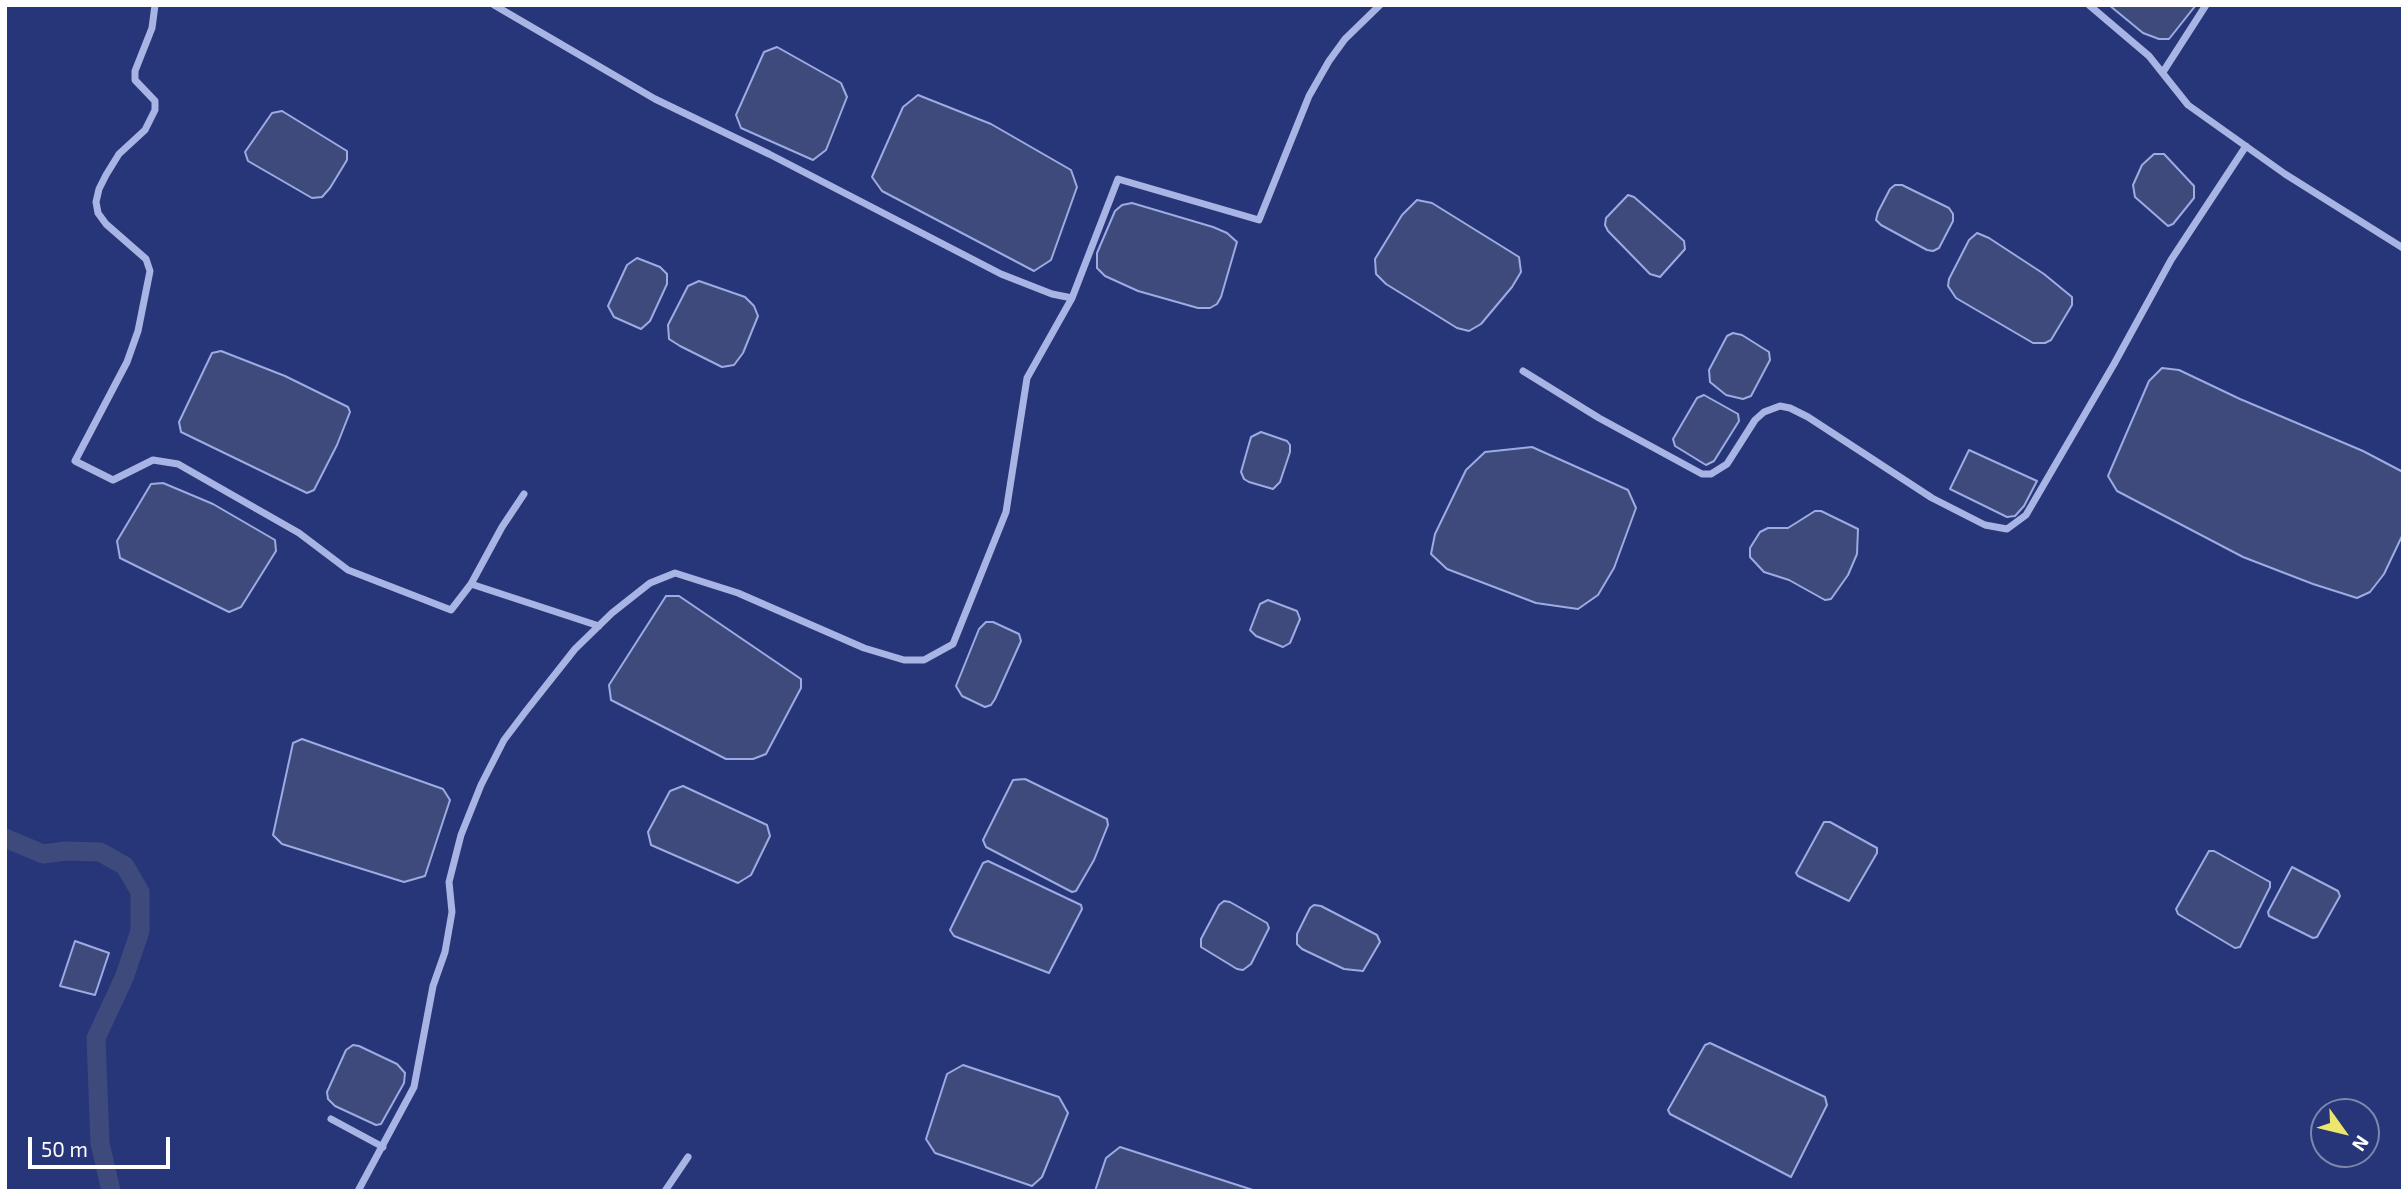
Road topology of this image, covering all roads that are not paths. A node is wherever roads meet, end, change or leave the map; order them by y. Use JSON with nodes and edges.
{"nodes":[{"id":1,"x":155,"y":5,"type":"edge"},
{"id":2,"x":494,"y":5,"type":"edge"},
{"id":3,"x":1380,"y":5,"type":"edge"},
{"id":4,"x":2089,"y":5,"type":"edge"},
{"id":5,"x":2206,"y":5,"type":"edge"},
{"id":6,"x":2163,"y":72,"type":"junction"},
{"id":7,"x":2246,"y":146,"type":"junction"},
{"id":8,"x":2403,"y":248,"type":"edge"},
{"id":9,"x":1072,"y":298,"type":"junction"},
{"id":10,"x":1523,"y":372,"type":"dead end"},
{"id":11,"x":524,"y":494,"type":"dead end"},
{"id":12,"x":471,"y":584,"type":"junction"},
{"id":13,"x":599,"y":626,"type":"junction"},
{"id":14,"x":331,"y":1119,"type":"dead end"},
{"id":15,"x":383,"y":1147,"type":"junction"},
{"id":16,"x":688,"y":1157,"type":"dead end"},
{"id":17,"x":361,"y":1190,"type":"edge"},
{"id":18,"x":665,"y":1191,"type":"edge"}],
"edges":[{"from":1,"to":12,"type":"street"},
{"from":2,"to":9,"type":"street"},
{"from":3,"to":9,"type":"street"},
{"from":4,"to":6,"type":"street"},
{"from":5,"to":6,"type":"street"},
{"from":6,"to":7,"type":"street"},
{"from":7,"to":8,"type":"street"},
{"from":7,"to":10,"type":"street"},
{"from":9,"to":13,"type":"street"},
{"from":11,"to":12,"type":"street"},
{"from":12,"to":13,"type":"street"},
{"from":13,"to":15,"type":"street"},
{"from":14,"to":15,"type":"street"},
{"from":15,"to":17,"type":"street"},
{"from":16,"to":18,"type":"street"}]}
